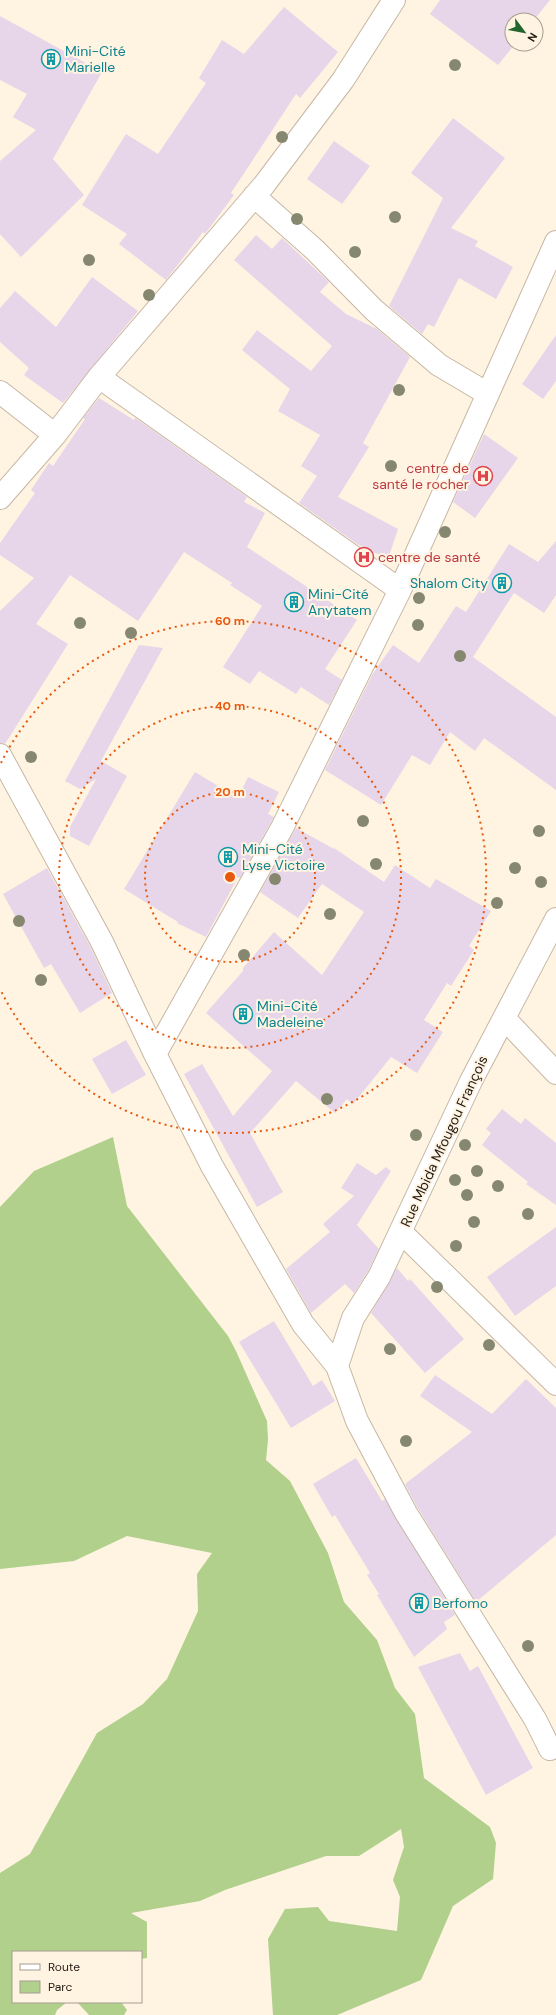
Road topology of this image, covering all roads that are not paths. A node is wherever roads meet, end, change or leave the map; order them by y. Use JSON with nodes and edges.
{"nodes":[{"id":1,"x":394,"y":0,"type":"edge"},
{"id":2,"x":254,"y":196,"type":"junction"},
{"id":3,"x":556,"y":242,"type":"edge"},
{"id":4,"x":99,"y":376,"type":"junction"},
{"id":5,"x":0,"y":392,"type":"edge"},
{"id":6,"x":488,"y":394,"type":"junction"},
{"id":7,"x":55,"y":435,"type":"junction"},
{"id":8,"x":0,"y":498,"type":"edge"},
{"id":9,"x":400,"y":590,"type":"junction"},
{"id":10,"x":0,"y":755,"type":"edge"},
{"id":11,"x":556,"y":918,"type":"edge"},
{"id":12,"x":504,"y":1018,"type":"junction"},
{"id":13,"x":154,"y":1054,"type":"junction"},
{"id":14,"x":556,"y":1073,"type":"edge"},
{"id":15,"x":401,"y":1232,"type":"junction"},
{"id":16,"x":337,"y":1366,"type":"junction"},
{"id":17,"x":556,"y":1384,"type":"edge"},
{"id":18,"x":550,"y":1750,"type":"dead end"}],
"edges":[{"from":1,"to":2,"type":"street"},
{"from":2,"to":4,"type":"street"},
{"from":2,"to":6,"type":"street"},
{"from":3,"to":6,"type":"street"},
{"from":4,"to":7,"type":"street"},
{"from":4,"to":9,"type":"street"},
{"from":5,"to":7,"type":"street"},
{"from":6,"to":9,"type":"street"},
{"from":7,"to":8,"type":"street"},
{"from":9,"to":13,"type":"street"},
{"from":10,"to":13,"type":"street"},
{"from":11,"to":12,"type":"street","name":"Rue Mbida Mfougou François"},
{"from":12,"to":14,"type":"street"},
{"from":12,"to":15,"type":"street","name":"Rue Mbida Mfougou François"},
{"from":13,"to":16,"type":"street"},
{"from":15,"to":16,"type":"street","name":"Rue Mbida Mfougou François"},
{"from":15,"to":17,"type":"street"},
{"from":16,"to":18,"type":"street"}]}
